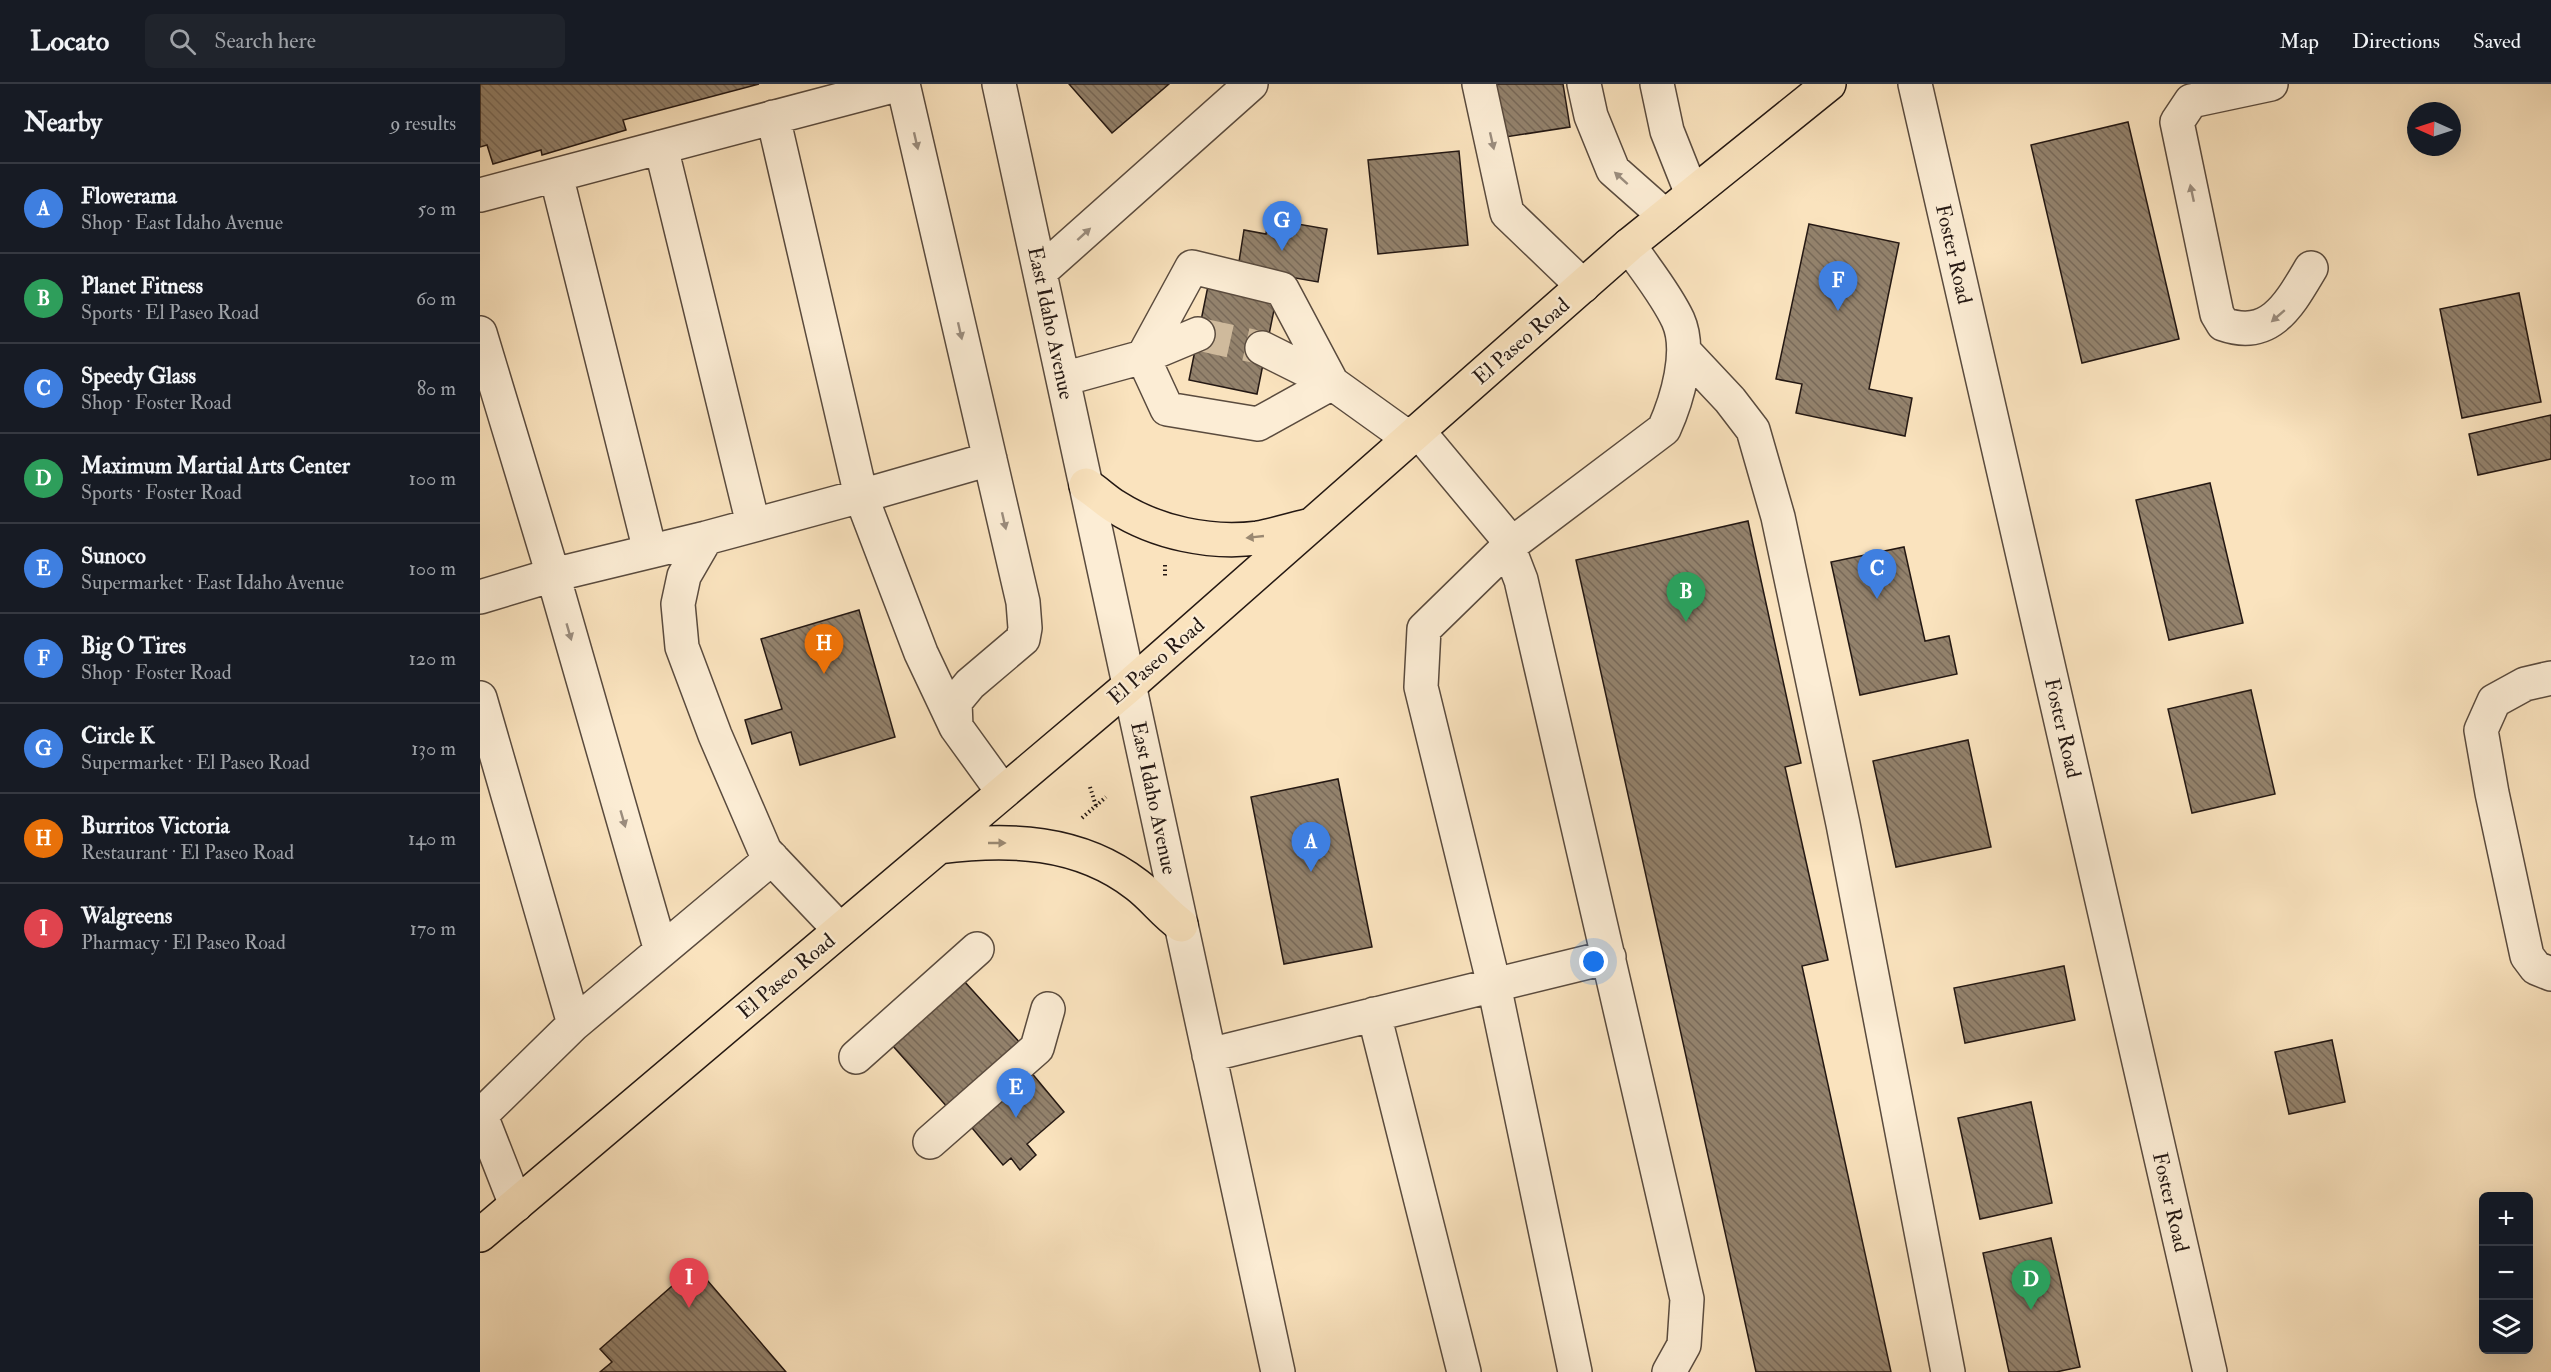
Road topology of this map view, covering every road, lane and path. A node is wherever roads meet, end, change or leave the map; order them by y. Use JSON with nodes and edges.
{"nodes":[{"id":1,"x":902,"y":84,"type":"edge"},
{"id":2,"x":1251,"y":84,"type":"edge"},
{"id":3,"x":1479,"y":84,"type":"edge"},
{"id":4,"x":1584,"y":84,"type":"edge"},
{"id":5,"x":1657,"y":84,"type":"edge"},
{"id":6,"x":1829,"y":84,"type":"edge"},
{"id":7,"x":1915,"y":84,"type":"edge"},
{"id":8,"x":2271,"y":84,"type":"edge"},
{"id":9,"x":1002,"y":86,"type":"edge"},
{"id":10,"x":773,"y":117,"type":"junction"},
{"id":11,"x":661,"y":147,"type":"junction"},
{"id":12,"x":555,"y":175,"type":"junction"},
{"id":13,"x":1692,"y":194,"type":"junction"},
{"id":14,"x":480,"y":195,"type":"edge"},
{"id":15,"x":1665,"y":216,"type":"junction"},
{"id":16,"x":1629,"y":245,"type":"junction"},
{"id":17,"x":2311,"y":268,"type":"dead end"},
{"id":18,"x":1040,"y":272,"type":"junction"},
{"id":19,"x":1583,"y":286,"type":"junction"},
{"id":20,"x":480,"y":333,"type":"edge"},
{"id":21,"x":1198,"y":334,"type":"tunnel mouth"},
{"id":22,"x":1262,"y":348,"type":"tunnel mouth"},
{"id":23,"x":1684,"y":351,"type":"junction"},
{"id":24,"x":1143,"y":357,"type":"junction"},
{"id":25,"x":1063,"y":379,"type":"junction"},
{"id":26,"x":1332,"y":383,"type":"junction"},
{"id":27,"x":1414,"y":435,"type":"junction"},
{"id":28,"x":990,"y":459,"type":"junction"},
{"id":29,"x":1086,"y":485,"type":"junction"},
{"id":30,"x":861,"y":496,"type":"junction"},
{"id":31,"x":753,"y":524,"type":"junction"},
{"id":32,"x":1312,"y":524,"type":"junction"},
{"id":33,"x":706,"y":538,"type":"junction"},
{"id":34,"x":1509,"y":546,"type":"junction"},
{"id":35,"x":650,"y":551,"type":"junction"},
{"id":36,"x":553,"y":575,"type":"junction"},
{"id":37,"x":480,"y":597,"type":"edge"},
{"id":38,"x":2551,"y":678,"type":"edge"},
{"id":39,"x":1130,"y":686,"type":"junction"},
{"id":40,"x":480,"y":699,"type":"edge"},
{"id":41,"x":956,"y":727,"type":"junction"},
{"id":42,"x":1090,"y":787,"type":"dead end"},
{"id":43,"x":1003,"y":792,"type":"junction"},
{"id":44,"x":1106,"y":797,"type":"dead end"},
{"id":45,"x":1096,"y":806,"type":"junction"},
{"id":46,"x":1074,"y":825,"type":"dead end"},
{"id":47,"x":939,"y":847,"type":"junction"},
{"id":48,"x":772,"y":858,"type":"junction"},
{"id":49,"x":1181,"y":925,"type":"junction"},
{"id":50,"x":840,"y":930,"type":"junction"},
{"id":51,"x":977,"y":949,"type":"dead end"},
{"id":52,"x":661,"y":951,"type":"junction"},
{"id":53,"x":1609,"y":957,"type":"junction"},
{"id":54,"x":2551,"y":974,"type":"edge"},
{"id":55,"x":1494,"y":985,"type":"junction"},
{"id":56,"x":1048,"y":1009,"type":"dead end"},
{"id":57,"x":1374,"y":1014,"type":"junction"},
{"id":58,"x":574,"y":1024,"type":"junction"},
{"id":59,"x":1209,"y":1055,"type":"junction"},
{"id":60,"x":856,"y":1057,"type":"dead end"},
{"id":61,"x":480,"y":1115,"type":"edge"},
{"id":62,"x":930,"y":1142,"type":"dead end"},
{"id":63,"x":516,"y":1205,"type":"junction"},
{"id":64,"x":480,"y":1235,"type":"edge"},
{"id":65,"x":1278,"y":1372,"type":"edge"},
{"id":66,"x":1464,"y":1372,"type":"edge"},
{"id":67,"x":1575,"y":1372,"type":"edge"},
{"id":68,"x":1669,"y":1372,"type":"edge"},
{"id":69,"x":1948,"y":1372,"type":"edge"},
{"id":70,"x":2210,"y":1372,"type":"edge"}],
"edges":[{"from":1,"to":10,"type":"street"},
{"from":1,"to":28,"type":"street","one_way":true},
{"from":18,"to":2,"type":"street","one_way":true},
{"from":3,"to":19,"type":"street","one_way":true},
{"from":15,"to":4,"type":"street","one_way":true},
{"from":5,"to":13,"type":"street"},
{"from":6,"to":13,"type":"main road","name":"El Paseo Road"},
{"from":7,"to":70,"type":"street","name":"Foster Road"},
{"from":17,"to":8,"type":"street","one_way":true},
{"from":9,"to":18,"type":"street","name":"East Idaho Avenue"},
{"from":10,"to":11,"type":"street"},
{"from":10,"to":30,"type":"street"},
{"from":11,"to":12,"type":"street"},
{"from":11,"to":31,"type":"street"},
{"from":12,"to":14,"type":"street"},
{"from":12,"to":35,"type":"street"},
{"from":13,"to":15,"type":"main road","name":"El Paseo Road"},
{"from":15,"to":16,"type":"main road","name":"El Paseo Road"},
{"from":16,"to":19,"type":"main road","name":"El Paseo Road"},
{"from":16,"to":23,"type":"street"},
{"from":18,"to":25,"type":"street","name":"East Idaho Avenue"},
{"from":19,"to":27,"type":"main road","name":"El Paseo Road"},
{"from":20,"to":36,"type":"street"},
{"from":21,"to":24,"type":"street"},
{"from":22,"to":26,"type":"street"},
{"from":23,"to":34,"type":"street"},
{"from":23,"to":69,"type":"street"},
{"from":24,"to":25,"type":"street"},
{"from":24,"to":26,"type":"street"},
{"from":24,"to":26,"type":"street"},
{"from":25,"to":29,"type":"street","name":"East Idaho Avenue"},
{"from":26,"to":27,"type":"street"},
{"from":27,"to":32,"type":"main road","name":"El Paseo Road"},
{"from":27,"to":34,"type":"street"},
{"from":28,"to":30,"type":"street"},
{"from":28,"to":41,"type":"street","one_way":true},
{"from":32,"to":29,"type":"main road","one_way":true},
{"from":29,"to":39,"type":"street","name":"East Idaho Avenue"},
{"from":30,"to":31,"type":"street"},
{"from":30,"to":41,"type":"street"},
{"from":31,"to":33,"type":"street"},
{"from":32,"to":39,"type":"main road","name":"El Paseo Road"},
{"from":33,"to":35,"type":"street"},
{"from":33,"to":48,"type":"street"},
{"from":34,"to":53,"type":"street"},
{"from":34,"to":55,"type":"street"},
{"from":35,"to":36,"type":"street"},
{"from":36,"to":37,"type":"street"},
{"from":36,"to":52,"type":"street","one_way":true},
{"from":38,"to":54,"type":"street"},
{"from":39,"to":43,"type":"main road","name":"El Paseo Road"},
{"from":39,"to":49,"type":"street","name":"East Idaho Avenue"},
{"from":40,"to":58,"type":"street"},
{"from":41,"to":43,"type":"street"},
{"from":42,"to":45,"type":"path"},
{"from":43,"to":47,"type":"main road","name":"El Paseo Road"},
{"from":44,"to":45,"type":"path"},
{"from":45,"to":46,"type":"path"},
{"from":47,"to":49,"type":"main road","one_way":true},
{"from":47,"to":50,"type":"main road","name":"El Paseo Road"},
{"from":48,"to":50,"type":"street"},
{"from":48,"to":52,"type":"street"},
{"from":49,"to":59,"type":"street","name":"East Idaho Avenue"},
{"from":50,"to":63,"type":"main road","name":"El Paseo Road"},
{"from":51,"to":60,"type":"street"},
{"from":52,"to":58,"type":"street"},
{"from":53,"to":55,"type":"street"},
{"from":53,"to":68,"type":"street"},
{"from":55,"to":57,"type":"street"},
{"from":55,"to":67,"type":"street"},
{"from":56,"to":62,"type":"street"},
{"from":57,"to":59,"type":"street"},
{"from":57,"to":66,"type":"street"},
{"from":58,"to":61,"type":"street"},
{"from":59,"to":65,"type":"street","name":"East Idaho Avenue"},
{"from":61,"to":63,"type":"street"},
{"from":63,"to":64,"type":"main road","name":"El Paseo Road"}]}
